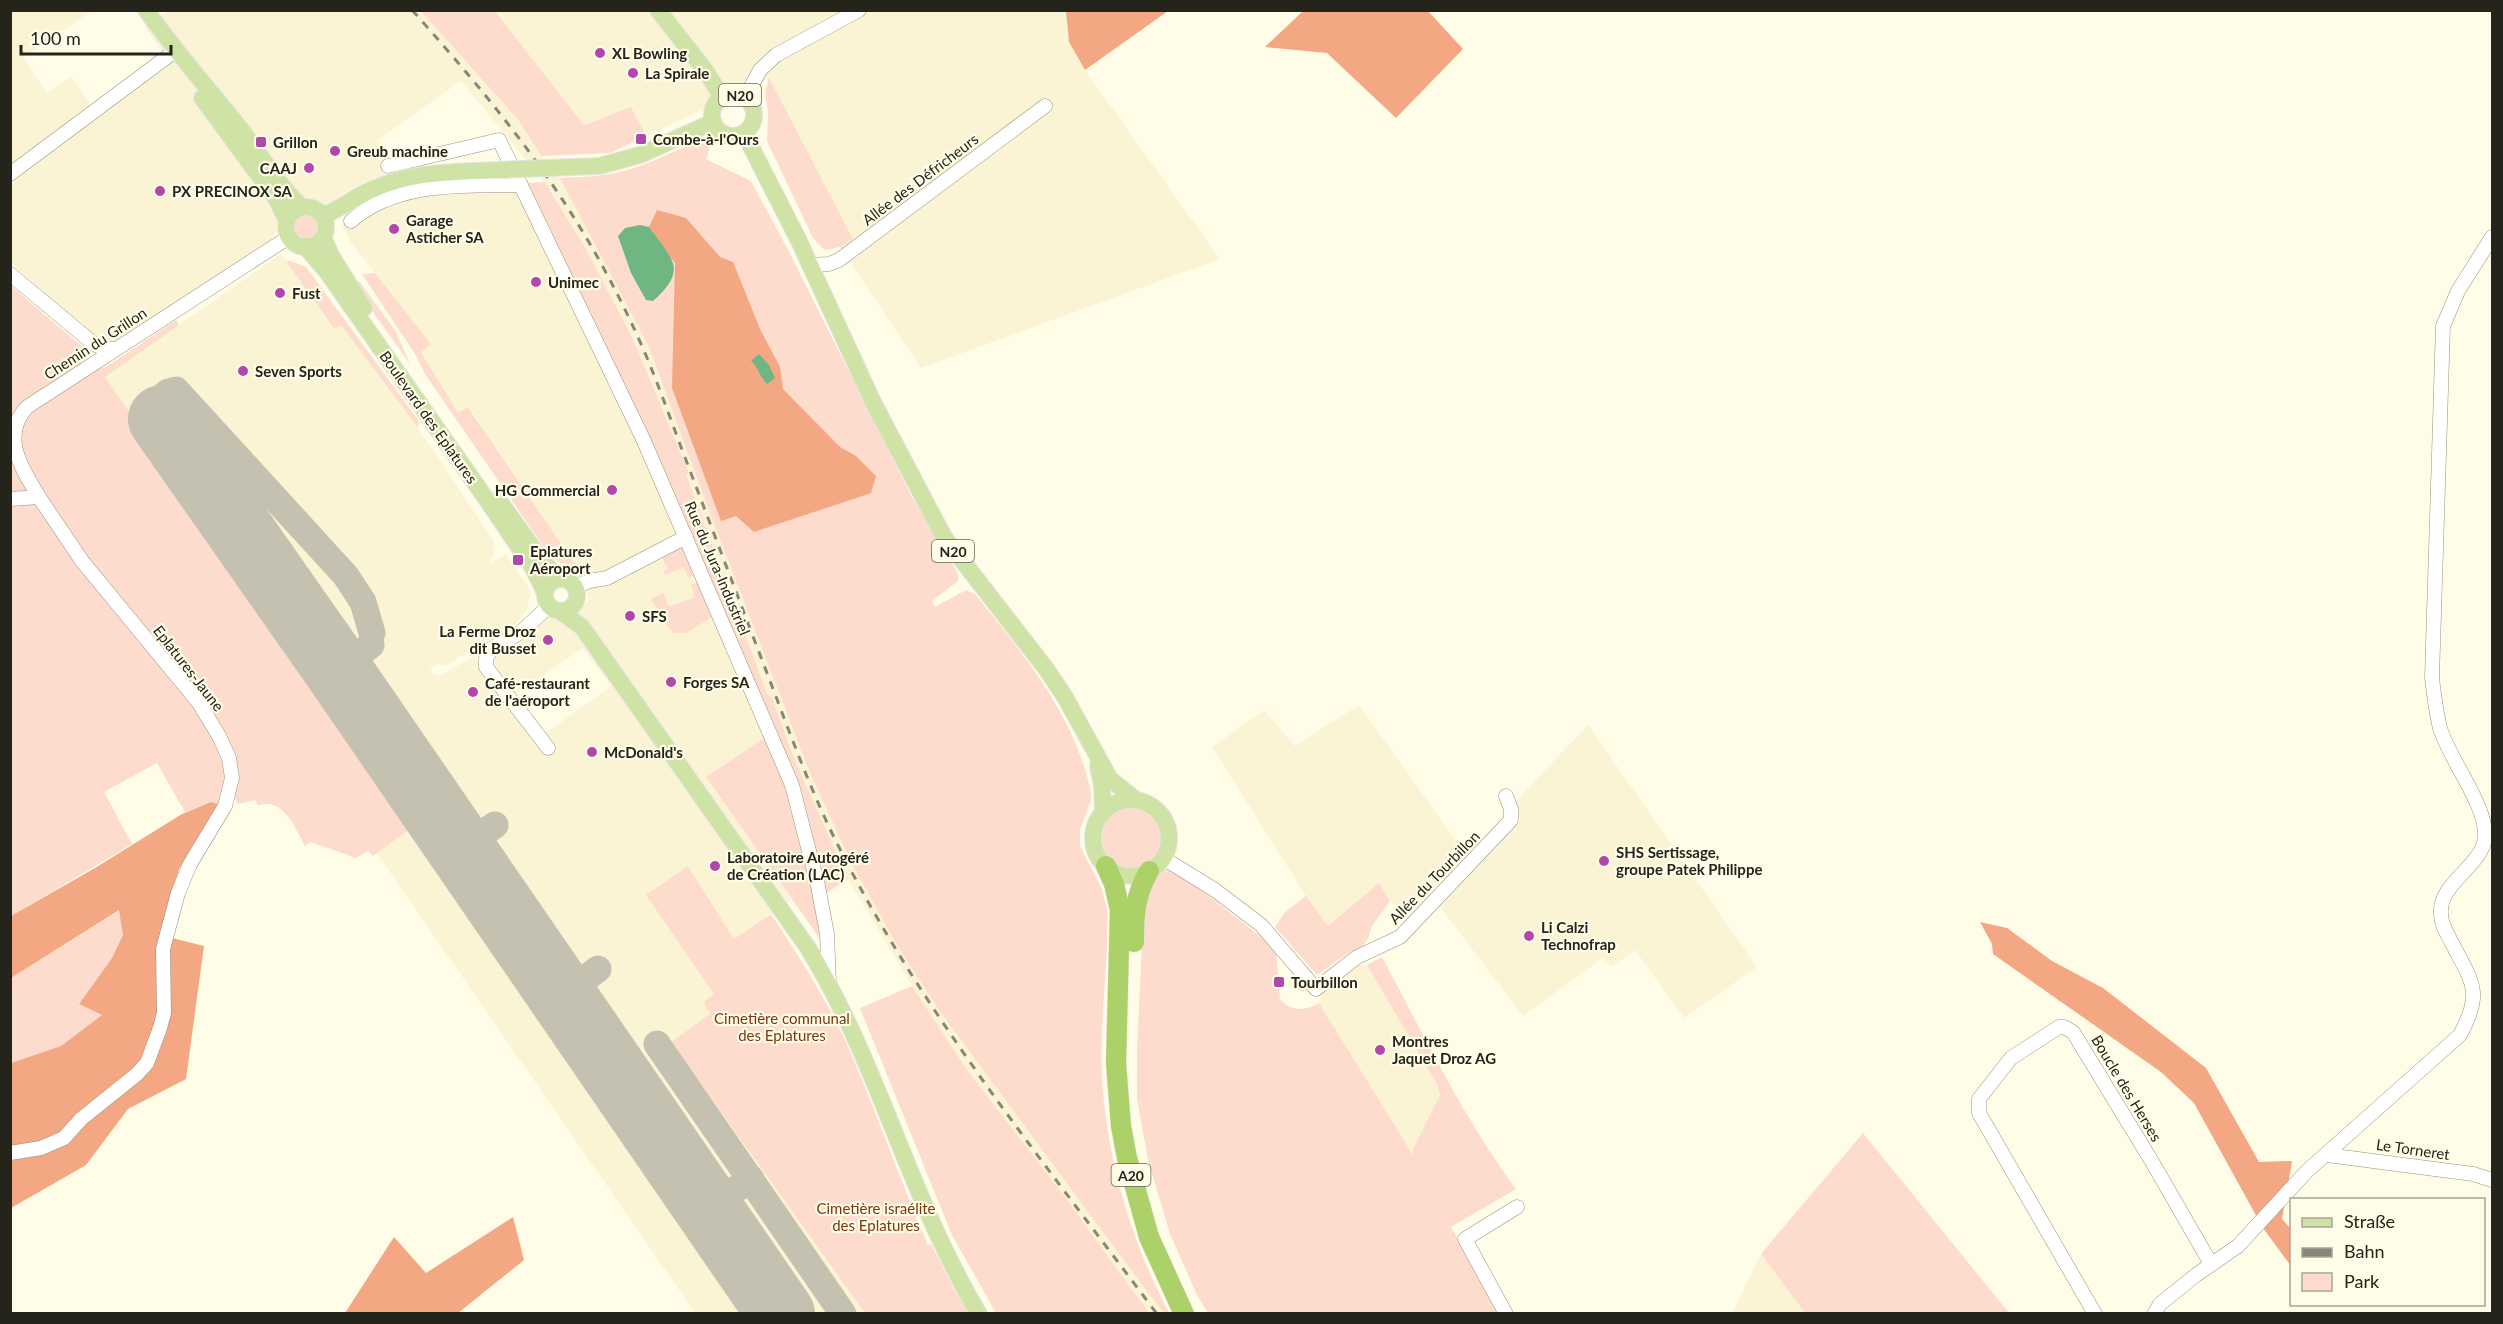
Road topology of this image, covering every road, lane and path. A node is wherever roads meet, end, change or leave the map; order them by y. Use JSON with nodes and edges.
{"nodes":[{"id":1,"x":146,"y":10,"type":"edge"},
{"id":2,"x":658,"y":10,"type":"edge"},
{"id":3,"x":859,"y":10,"type":"edge"},
{"id":4,"x":174,"y":51,"type":"junction"},
{"id":5,"x":722,"y":97,"type":"junction"},
{"id":6,"x":745,"y":98,"type":"junction"},
{"id":7,"x":1044,"y":106,"type":"dead end"},
{"id":8,"x":713,"y":122,"type":"junction"},
{"id":9,"x":744,"y":132,"type":"junction"},
{"id":10,"x":388,"y":166,"type":"dead end"},
{"id":11,"x":10,"y":174,"type":"edge"},
{"id":12,"x":521,"y":185,"type":"junction"},
{"id":13,"x":302,"y":207,"type":"junction"},
{"id":14,"x":323,"y":216,"type":"junction"},
{"id":15,"x":351,"y":221,"type":"dead end"},
{"id":16,"x":288,"y":229,"type":"junction"},
{"id":17,"x":323,"y":237,"type":"junction"},
{"id":18,"x":2493,"y":237,"type":"edge"},
{"id":19,"x":305,"y":246,"type":"junction"},
{"id":20,"x":810,"y":265,"type":"junction"},
{"id":21,"x":10,"y":274,"type":"edge"},
{"id":22,"x":114,"y":349,"type":"junction"},
{"id":23,"x":39,"y":497,"type":"junction"},
{"id":24,"x":10,"y":500,"type":"edge"},
{"id":25,"x":686,"y":537,"type":"junction"},
{"id":26,"x":559,"y":579,"type":"junction"},
{"id":27,"x":575,"y":595,"type":"junction"},
{"id":28,"x":551,"y":603,"type":"junction"},
{"id":29,"x":582,"y":627,"type":"junction"},
{"id":30,"x":548,"y":748,"type":"dead end"},
{"id":31,"x":1098,"y":759,"type":"junction"},
{"id":32,"x":1506,"y":796,"type":"dead end"},
{"id":33,"x":1136,"y":800,"type":"junction"},
{"id":34,"x":1103,"y":813,"type":"junction"},
{"id":35,"x":1156,"y":864,"type":"junction"},
{"id":36,"x":1106,"y":866,"type":"junction"},
{"id":37,"x":829,"y":983,"type":"junction"},
{"id":38,"x":10,"y":1153,"type":"edge"},
{"id":39,"x":2327,"y":1155,"type":"junction"},
{"id":40,"x":2493,"y":1180,"type":"edge"},
{"id":41,"x":1517,"y":1207,"type":"dead end"},
{"id":42,"x":2211,"y":1264,"type":"junction"},
{"id":43,"x":979,"y":1314,"type":"edge"},
{"id":44,"x":1184,"y":1314,"type":"edge"},
{"id":45,"x":1200,"y":1314,"type":"edge"},
{"id":46,"x":1506,"y":1314,"type":"edge"},
{"id":47,"x":2095,"y":1314,"type":"edge"},
{"id":48,"x":2154,"y":1314,"type":"edge"}],
"edges":[{"from":1,"to":4,"type":"main road"},
{"from":2,"to":5,"type":"main road","number":"N20"},
{"from":3,"to":6,"type":"street"},
{"from":4,"to":11,"type":"street"},
{"from":4,"to":13,"type":"main road"},
{"from":4,"to":16,"type":"main road"},
{"from":5,"to":6,"type":"main road","number":"N20"},
{"from":5,"to":8,"type":"main road","number":"N20"},
{"from":6,"to":9,"type":"main road","number":"N20"},
{"from":7,"to":20,"type":"street","name":"Allée des Défricheurs"},
{"from":8,"to":9,"type":"main road","number":"N20"},
{"from":8,"to":14,"type":"main road","bridge":true},
{"from":9,"to":20,"type":"main road","number":"N20"},
{"from":10,"to":12,"type":"street","name":"Rue du Jura-Industriel"},
{"from":12,"to":15,"type":"street"},
{"from":12,"to":25,"type":"street","name":"Rue du Jura-Industriel"},
{"from":13,"to":14,"type":"main road"},
{"from":13,"to":16,"type":"main road"},
{"from":14,"to":17,"type":"main road"},
{"from":16,"to":19,"type":"main road"},
{"from":16,"to":22,"type":"street","name":"Chemin du Grillon"},
{"from":17,"to":19,"type":"main road"},
{"from":17,"to":26,"type":"main road","name":"Boulevard des Eplatures"},
{"from":18,"to":39,"type":"street"},
{"from":19,"to":28,"type":"main road","name":"Boulevard des Eplatures"},
{"from":20,"to":31,"type":"main road","number":"N20"},
{"from":21,"to":22,"type":"street"},
{"from":22,"to":23,"type":"street","name":"Chemin du Grillon"},
{"from":23,"to":24,"type":"street"},
{"from":23,"to":38,"type":"street","name":"Eplatures-Jaune"},
{"from":25,"to":27,"type":"street"},
{"from":25,"to":37,"type":"street","name":"Rue du Jura-Industriel"},
{"from":26,"to":27,"type":"main road"},
{"from":26,"to":28,"type":"main road"},
{"from":27,"to":28,"type":"main road"},
{"from":27,"to":29,"type":"main road","name":"Boulevard des Eplatures"},
{"from":28,"to":29,"type":"main road","name":"Boulevard des Eplatures"},
{"from":28,"to":30,"type":"street"},
{"from":29,"to":37,"type":"main road","name":"Boulevard des Eplatures"},
{"from":31,"to":33,"type":"main road","number":"N20"},
{"from":31,"to":34,"type":"main road","number":"N20"},
{"from":32,"to":35,"type":"street","name":"Allée du Tourbillon"},
{"from":33,"to":34,"type":"main road"},
{"from":33,"to":35,"type":"main road","number":"N20"},
{"from":34,"to":36,"type":"main road","number":"N20"},
{"from":35,"to":36,"type":"main road"},
{"from":35,"to":45,"type":"highway","number":"A20"},
{"from":36,"to":44,"type":"highway","number":"A20"},
{"from":37,"to":43,"type":"main road","name":"Boulevard des Eplatures"},
{"from":39,"to":40,"type":"street","name":"Le Torneret"},
{"from":39,"to":42,"type":"street"},
{"from":41,"to":46,"type":"street"},
{"from":42,"to":47,"type":"street","name":"Boucle des Herses"},
{"from":42,"to":48,"type":"street"}]}
